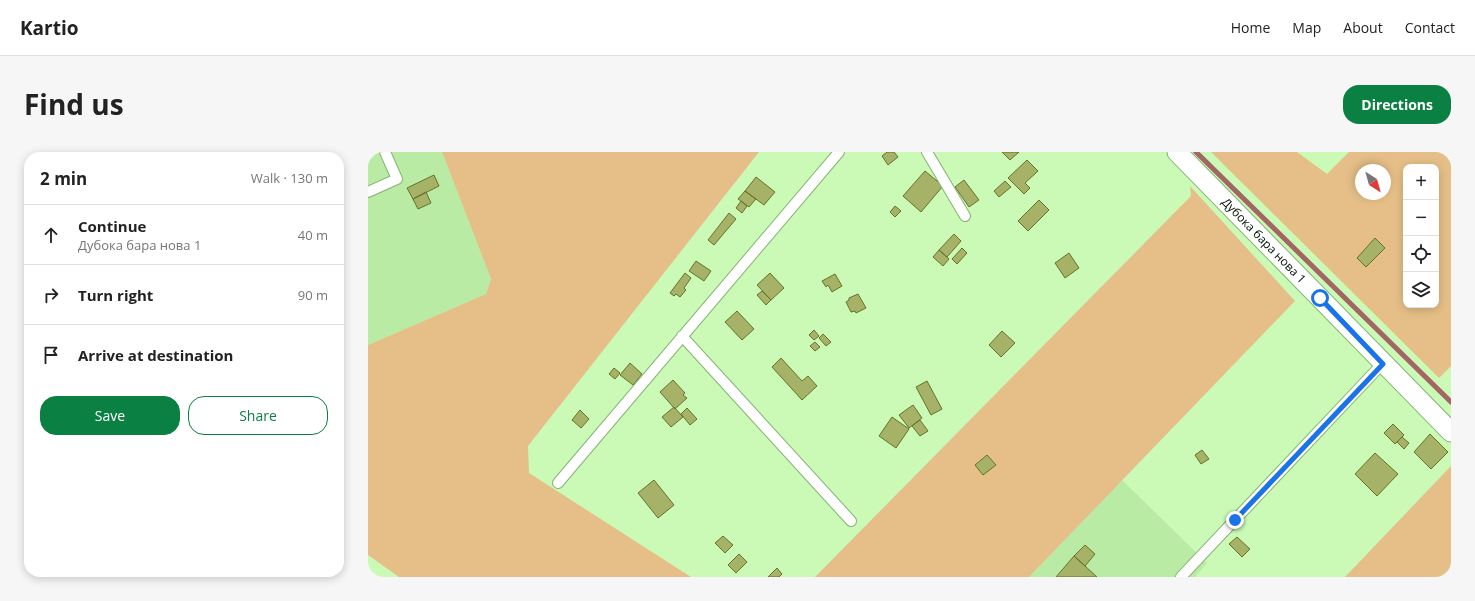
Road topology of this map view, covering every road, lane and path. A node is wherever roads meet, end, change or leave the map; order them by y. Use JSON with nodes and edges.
{"nodes":[{"id":1,"x":385,"y":152,"type":"edge"},
{"id":2,"x":839,"y":152,"type":"edge"},
{"id":3,"x":926,"y":152,"type":"edge"},
{"id":4,"x":1177,"y":152,"type":"edge"},
{"id":5,"x":368,"y":192,"type":"edge"},
{"id":6,"x":965,"y":216,"type":"dead end"},
{"id":7,"x":682,"y":336,"type":"junction"},
{"id":8,"x":1383,"y":364,"type":"junction"},
{"id":9,"x":1451,"y":432,"type":"edge"},
{"id":10,"x":558,"y":483,"type":"dead end"},
{"id":11,"x":851,"y":520,"type":"dead end"},
{"id":12,"x":1181,"y":577,"type":"edge"}],
"edges":[{"from":1,"to":5,"type":"lane"},
{"from":2,"to":7,"type":"lane"},
{"from":3,"to":6,"type":"lane"},
{"from":4,"to":8,"type":"street","name":"Дубока бара нова 1"},
{"from":7,"to":10,"type":"lane"},
{"from":7,"to":11,"type":"lane"},
{"from":8,"to":9,"type":"street","name":"Дубока бара нова 1"},
{"from":8,"to":12,"type":"lane"}]}
